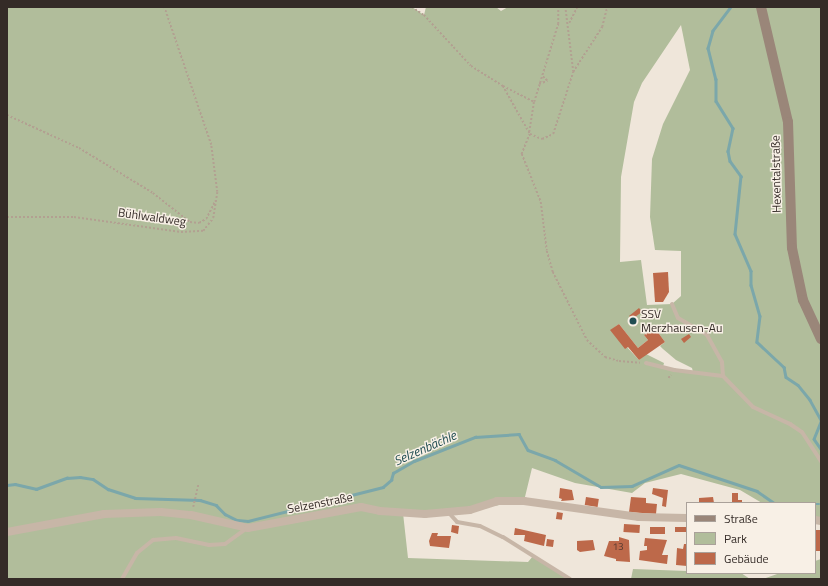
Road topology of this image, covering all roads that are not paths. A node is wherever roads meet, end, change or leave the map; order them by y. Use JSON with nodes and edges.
{"nodes":[{"id":1,"x":762,"y":7,"type":"edge"},
{"id":2,"x":672,"y":304,"type":"dead end"},
{"id":3,"x":821,"y":339,"type":"edge"},
{"id":4,"x":646,"y":363,"type":"road end"},
{"id":5,"x":723,"y":376,"type":"junction"},
{"id":6,"x":821,"y":461,"type":"edge"},
{"id":7,"x":449,"y":513,"type":"junction"},
{"id":8,"x":686,"y":518,"type":"edge"},
{"id":9,"x":248,"y":528,"type":"junction"},
{"id":10,"x":7,"y":532,"type":"edge"},
{"id":11,"x":122,"y":579,"type":"edge"},
{"id":12,"x":570,"y":579,"type":"edge"}],
"edges":[{"from":1,"to":3,"type":"main road","name":"Hexentalstraße"},
{"from":2,"to":5,"type":"lane"},
{"from":4,"to":5,"type":"lane"},
{"from":5,"to":6,"type":"lane"},
{"from":7,"to":8,"type":"street","name":"Selzenstraße"},
{"from":7,"to":9,"type":"street","name":"Selzenstraße"},
{"from":7,"to":12,"type":"lane"},
{"from":9,"to":10,"type":"street","name":"Selzenstraße"},
{"from":9,"to":11,"type":"lane"}]}
